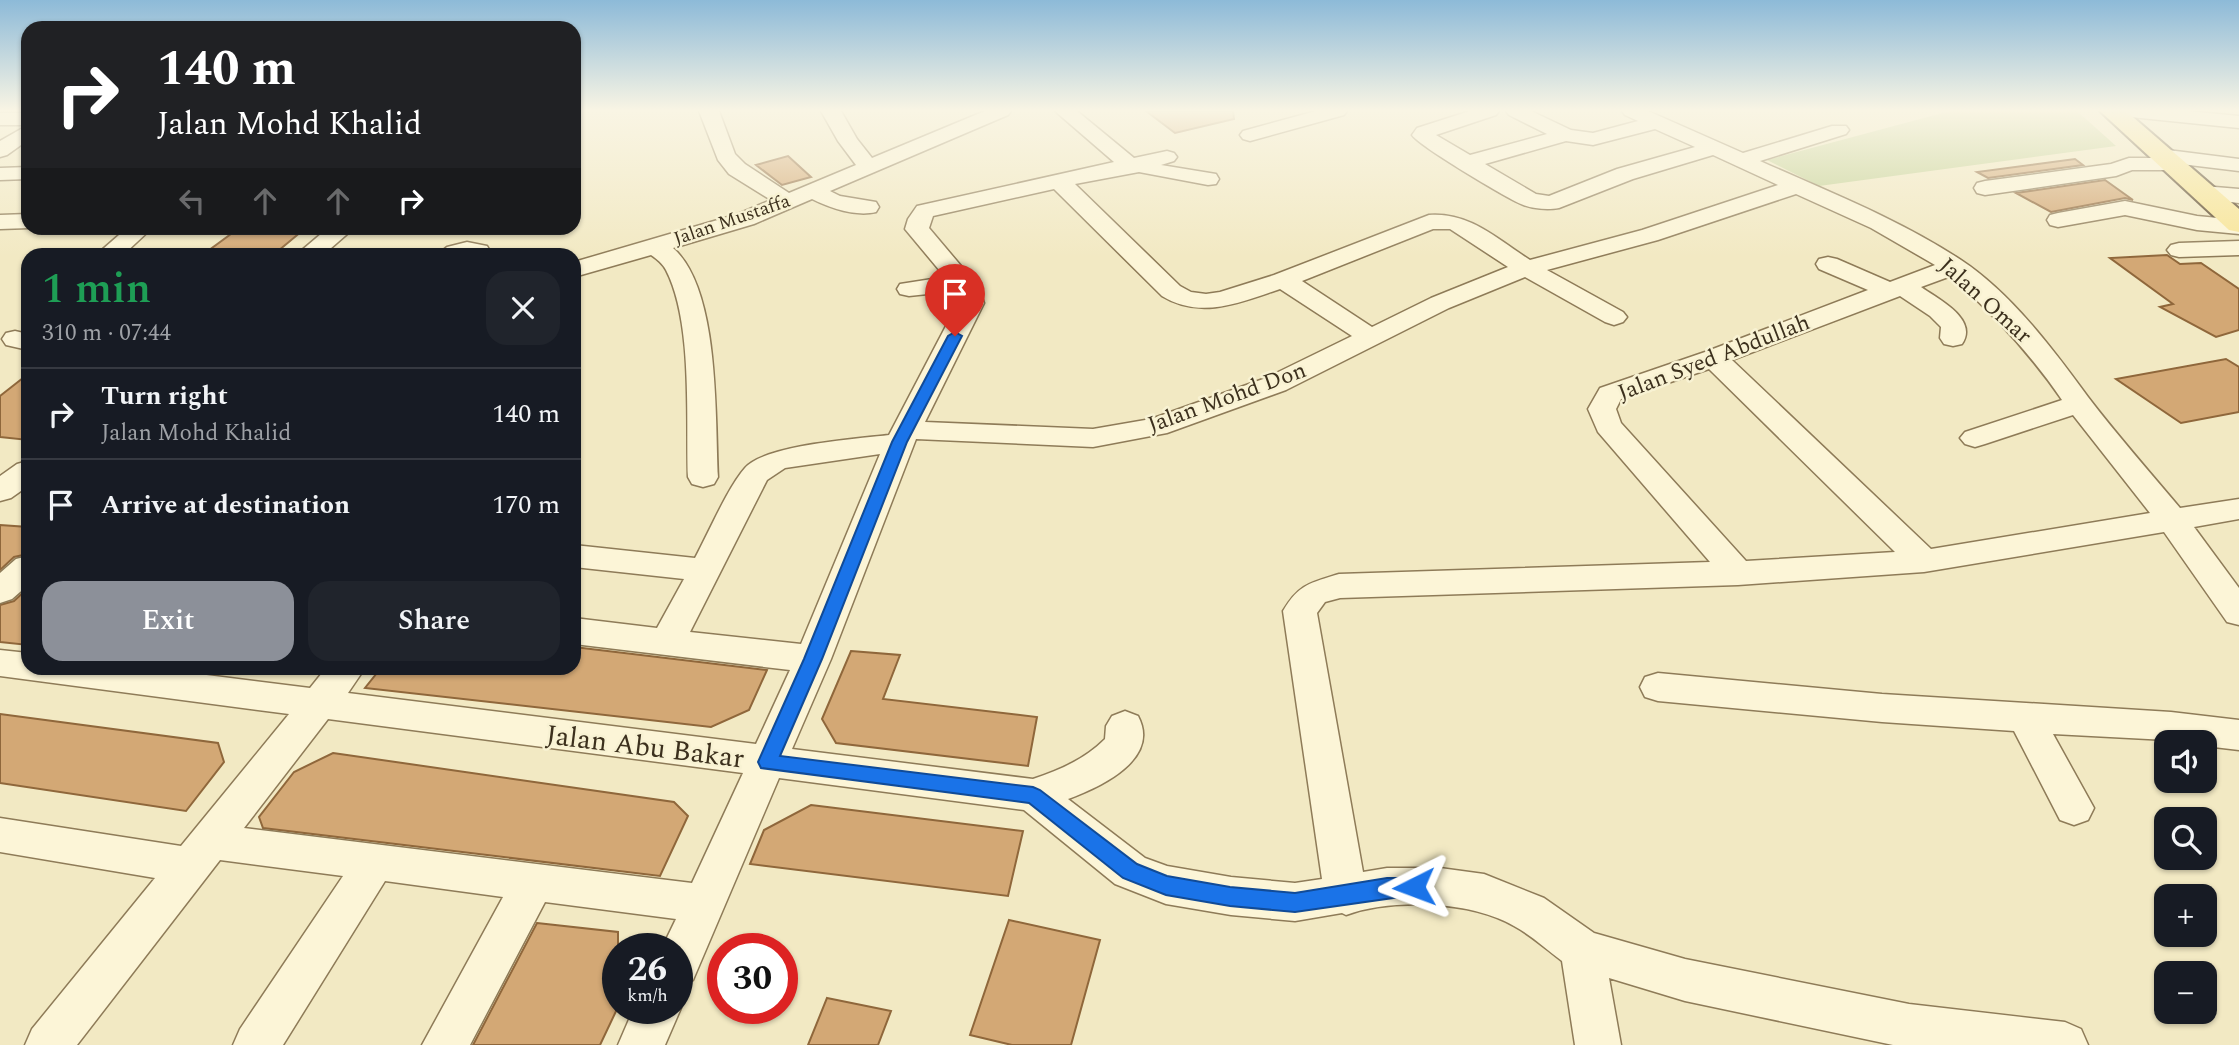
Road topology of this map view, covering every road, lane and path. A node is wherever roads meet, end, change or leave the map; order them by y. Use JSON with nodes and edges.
{"nodes":[{"id":1,"x":728,"y":160,"type":"edge"},
{"id":2,"x":863,"y":160,"type":"edge"},
{"id":3,"x":883,"y":160,"type":"edge"},
{"id":4,"x":1128,"y":160,"type":"edge"},
{"id":5,"x":1157,"y":160,"type":"edge"},
{"id":6,"x":1459,"y":160,"type":"edge"},
{"id":7,"x":1476,"y":160,"type":"edge"},
{"id":8,"x":1675,"y":160,"type":"edge"},
{"id":9,"x":1743,"y":160,"type":"edge"},
{"id":10,"x":2165,"y":160,"type":"junction"},
{"id":11,"x":1464,"y":163,"type":"junction"},
{"id":12,"x":868,"y":166,"type":"junction"},
{"id":13,"x":1136,"y":166,"type":"junction"},
{"id":14,"x":2236,"y":167,"type":"edge"},
{"id":15,"x":21,"y":173,"type":"edge"},
{"id":16,"x":0,"y":174,"type":"edge"},
{"id":17,"x":1208,"y":179,"type":"dead end"},
{"id":18,"x":1060,"y":182,"type":"junction"},
{"id":19,"x":1800,"y":185,"type":"junction"},
{"id":20,"x":1985,"y":188,"type":"dead end"},
{"id":21,"x":812,"y":191,"type":"junction"},
{"id":22,"x":789,"y":202,"type":"junction"},
{"id":23,"x":868,"y":207,"type":"dead end"},
{"id":24,"x":2230,"y":210,"type":"edge"},
{"id":25,"x":2058,"y":220,"type":"dead end"},
{"id":26,"x":21,"y":221,"type":"edge"},
{"id":27,"x":0,"y":222,"type":"edge"},
{"id":28,"x":132,"y":235,"type":"edge"},
{"id":29,"x":333,"y":235,"type":"edge"},
{"id":30,"x":656,"y":246,"type":"junction"},
{"id":31,"x":116,"y":248,"type":"edge"},
{"id":32,"x":317,"y":248,"type":"edge"},
{"id":33,"x":2239,"y":248,"type":"edge"},
{"id":34,"x":2179,"y":250,"type":"dead end"},
{"id":35,"x":1828,"y":264,"type":"dead end"},
{"id":36,"x":1954,"y":267,"type":"junction"},
{"id":37,"x":581,"y":268,"type":"edge"},
{"id":38,"x":1526,"y":268,"type":"junction"},
{"id":39,"x":1283,"y":281,"type":"junction"},
{"id":40,"x":961,"y":283,"type":"junction"},
{"id":41,"x":909,"y":289,"type":"dead end"},
{"id":42,"x":1896,"y":289,"type":"junction"},
{"id":43,"x":1614,"y":317,"type":"dead end"},
{"id":44,"x":1372,"y":338,"type":"junction"},
{"id":45,"x":1953,"y":338,"type":"dead end"},
{"id":46,"x":1714,"y":358,"type":"junction"},
{"id":47,"x":2079,"y":404,"type":"junction"},
{"id":48,"x":903,"y":436,"type":"junction"},
{"id":49,"x":1975,"y":438,"type":"dead end"},
{"id":50,"x":703,"y":477,"type":"dead end"},
{"id":51,"x":2239,"y":509,"type":"edge"},
{"id":52,"x":2172,"y":520,"type":"junction"},
{"id":53,"x":581,"y":557,"type":"edge"},
{"id":54,"x":1924,"y":561,"type":"junction"},
{"id":55,"x":705,"y":570,"type":"junction"},
{"id":56,"x":21,"y":573,"type":"edge"},
{"id":57,"x":1738,"y":573,"type":"junction"},
{"id":58,"x":0,"y":591,"type":"edge"},
{"id":59,"x":2239,"y":612,"type":"edge"},
{"id":60,"x":581,"y":632,"type":"edge"},
{"id":61,"x":667,"y":642,"type":"junction"},
{"id":62,"x":813,"y":659,"type":"junction"},
{"id":63,"x":0,"y":663,"type":"edge"},
{"id":64,"x":21,"y":666,"type":"edge"},
{"id":65,"x":93,"y":675,"type":"edge"},
{"id":66,"x":342,"y":675,"type":"edge"},
{"id":67,"x":1658,"y":687,"type":"dead end"},
{"id":68,"x":319,"y":704,"type":"junction"},
{"id":69,"x":2025,"y":717,"type":"junction"},
{"id":70,"x":1125,"y":726,"type":"dead end"},
{"id":71,"x":2239,"y":735,"type":"edge"},
{"id":72,"x":768,"y":762,"type":"junction"},
{"id":73,"x":1033,"y":796,"type":"junction"},
{"id":74,"x":2074,"y":808,"type":"dead end"},
{"id":75,"x":0,"y":835,"type":"edge"},
{"id":76,"x":200,"y":853,"type":"junction"},
{"id":77,"x":375,"y":862,"type":"junction"},
{"id":78,"x":534,"y":882,"type":"junction"},
{"id":79,"x":1346,"y":896,"type":"junction"},
{"id":80,"x":704,"y":904,"type":"junction"},
{"id":81,"x":691,"y":933,"type":"edge"},
{"id":82,"x":1582,"y":950,"type":"junction"},
{"id":83,"x":651,"y":1024,"type":"edge"},
{"id":84,"x":48,"y":1045,"type":"edge"},
{"id":85,"x":256,"y":1045,"type":"edge"},
{"id":86,"x":445,"y":1045,"type":"edge"},
{"id":87,"x":641,"y":1045,"type":"edge"},
{"id":88,"x":1598,"y":1045,"type":"edge"},
{"id":89,"x":2065,"y":1045,"type":"edge"}],
"edges":[{"from":1,"to":22,"type":"street"},
{"from":2,"to":12,"type":"street"},
{"from":3,"to":12,"type":"street","name":"Jalan Mustaffa"},
{"from":4,"to":13,"type":"street"},
{"from":5,"to":13,"type":"street"},
{"from":6,"to":11,"type":"street"},
{"from":7,"to":11,"type":"street"},
{"from":8,"to":11,"type":"street"},
{"from":9,"to":19,"type":"street","name":"Jalan Omar"},
{"from":10,"to":14,"type":"street"},
{"from":10,"to":20,"type":"street"},
{"from":10,"to":24,"type":"main road"},
{"from":12,"to":21,"type":"street","name":"Jalan Mustaffa"},
{"from":13,"to":17,"type":"street"},
{"from":13,"to":18,"type":"street"},
{"from":15,"to":16,"type":"street"},
{"from":18,"to":39,"type":"street"},
{"from":18,"to":40,"type":"street"},
{"from":19,"to":36,"type":"street","name":"Jalan Omar"},
{"from":19,"to":38,"type":"street","name":"Jalan Mohd Don"},
{"from":21,"to":22,"type":"street","name":"Jalan Mustaffa"},
{"from":21,"to":23,"type":"street"},
{"from":22,"to":30,"type":"street","name":"Jalan Mustaffa"},
{"from":24,"to":25,"type":"street"},
{"from":26,"to":27,"type":"street"},
{"from":28,"to":31,"type":"street"},
{"from":29,"to":32,"type":"street"},
{"from":30,"to":37,"type":"street","name":"Jalan Mustaffa"},
{"from":30,"to":50,"type":"street"},
{"from":33,"to":34,"type":"street"},
{"from":35,"to":42,"type":"street"},
{"from":36,"to":42,"type":"street","name":"Jalan Syed Abdullah"},
{"from":36,"to":47,"type":"street","name":"Jalan Omar"},
{"from":38,"to":39,"type":"street"},
{"from":38,"to":43,"type":"street"},
{"from":38,"to":44,"type":"street","name":"Jalan Mohd Don"},
{"from":39,"to":44,"type":"street"},
{"from":40,"to":41,"type":"street"},
{"from":40,"to":48,"type":"street"},
{"from":42,"to":45,"type":"street"},
{"from":42,"to":46,"type":"street","name":"Jalan Syed Abdullah"},
{"from":44,"to":48,"type":"street","name":"Jalan Mohd Don"},
{"from":46,"to":54,"type":"street"},
{"from":46,"to":57,"type":"street","name":"Jalan Syed Abdullah"},
{"from":47,"to":49,"type":"street"},
{"from":47,"to":52,"type":"street","name":"Jalan Omar"},
{"from":48,"to":55,"type":"street","name":"Jalan Mohd Don"},
{"from":48,"to":62,"type":"street"},
{"from":51,"to":52,"type":"street"},
{"from":52,"to":54,"type":"street"},
{"from":52,"to":59,"type":"street","name":"Jalan Omar"},
{"from":53,"to":55,"type":"street"},
{"from":54,"to":57,"type":"street"},
{"from":55,"to":61,"type":"street","name":"Jalan Mohd Don"},
{"from":56,"to":58,"type":"street"},
{"from":57,"to":79,"type":"street"},
{"from":60,"to":61,"type":"street"},
{"from":61,"to":62,"type":"street"},
{"from":62,"to":72,"type":"street"},
{"from":63,"to":64,"type":"street"},
{"from":65,"to":68,"type":"street","name":"Jalan Abu Bakar"},
{"from":66,"to":68,"type":"street"},
{"from":67,"to":69,"type":"street"},
{"from":68,"to":72,"type":"street","name":"Jalan Abu Bakar"},
{"from":68,"to":76,"type":"street"},
{"from":69,"to":71,"type":"street"},
{"from":69,"to":74,"type":"street"},
{"from":70,"to":73,"type":"street"},
{"from":72,"to":73,"type":"street","name":"Jalan Abu Bakar"},
{"from":72,"to":80,"type":"street"},
{"from":73,"to":79,"type":"street"},
{"from":75,"to":76,"type":"street"},
{"from":76,"to":77,"type":"street"},
{"from":76,"to":84,"type":"street"},
{"from":77,"to":78,"type":"street"},
{"from":77,"to":85,"type":"street"},
{"from":78,"to":80,"type":"street"},
{"from":78,"to":86,"type":"street"},
{"from":79,"to":82,"type":"street"},
{"from":80,"to":81,"type":"street"},
{"from":82,"to":88,"type":"street"},
{"from":82,"to":89,"type":"street"},
{"from":83,"to":87,"type":"street"}]}
